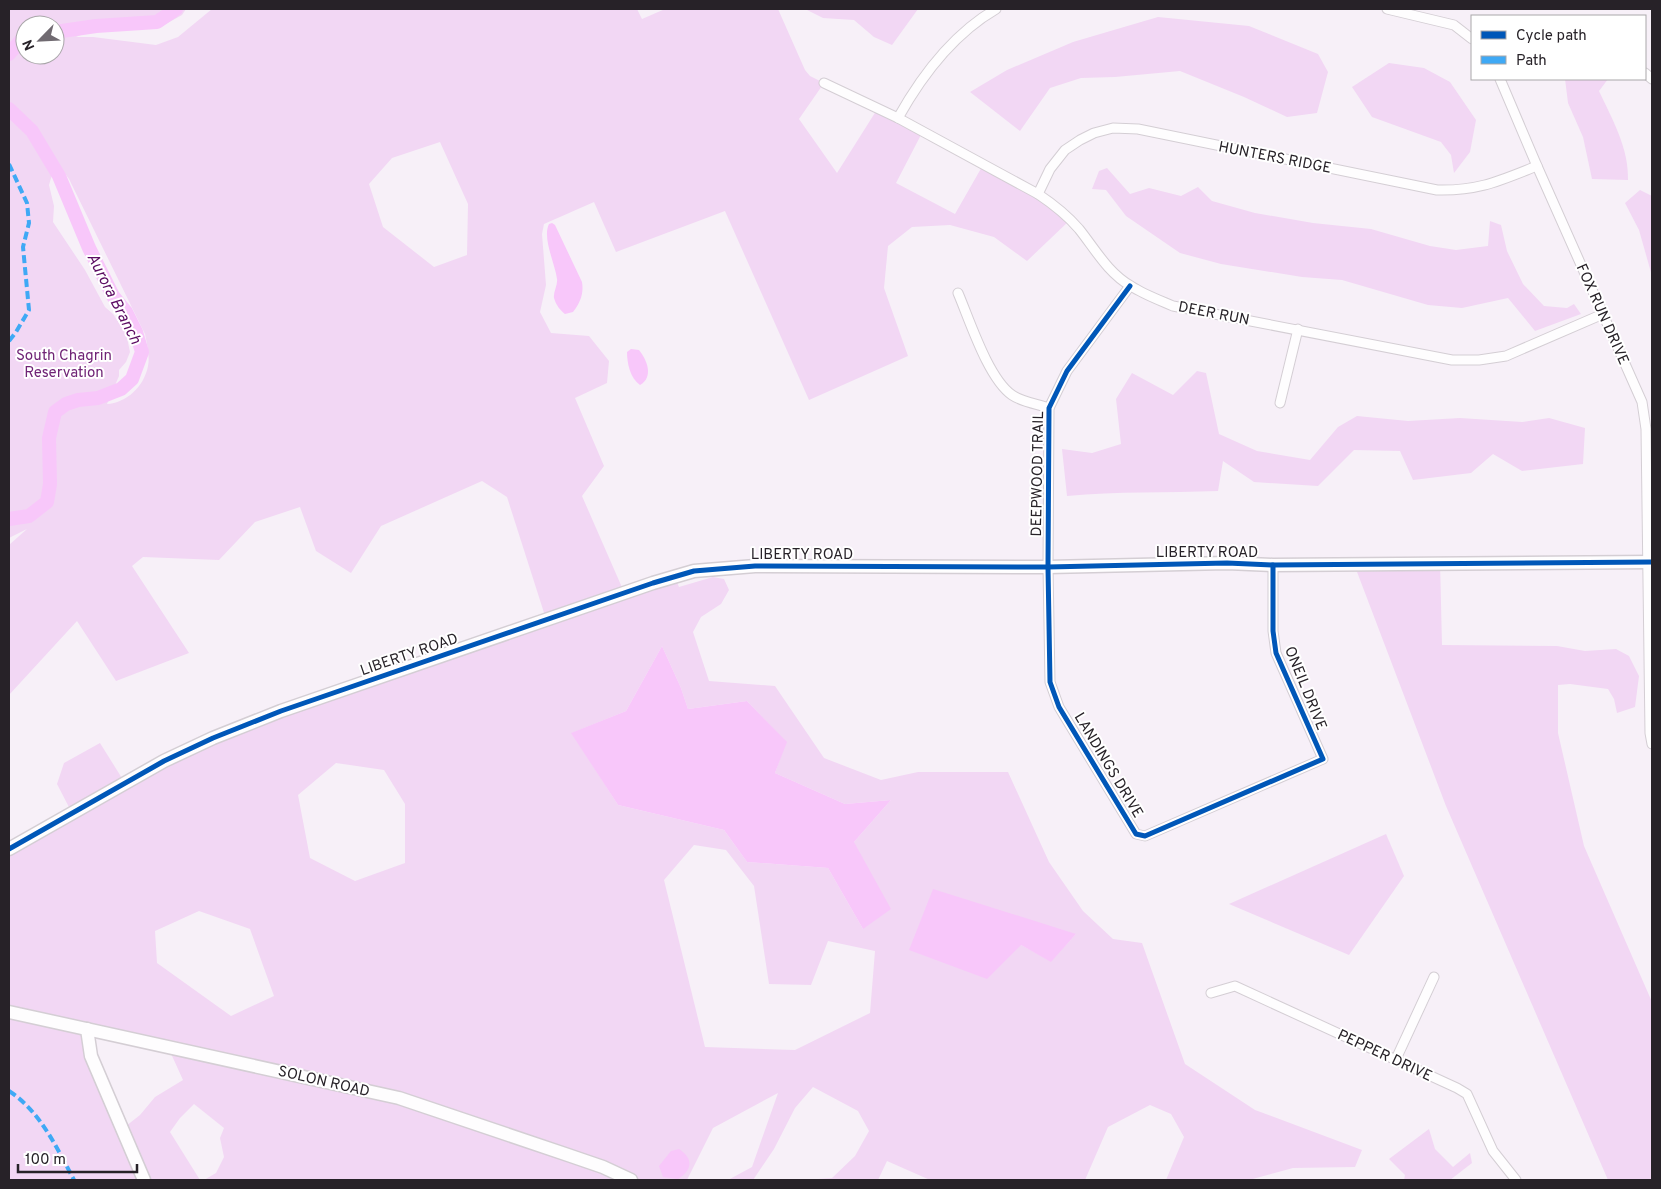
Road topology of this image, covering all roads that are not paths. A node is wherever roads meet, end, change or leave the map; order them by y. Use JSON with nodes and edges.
{"nodes":[{"id":1,"x":996,"y":9,"type":"edge"},
{"id":2,"x":1389,"y":9,"type":"edge"},
{"id":3,"x":986,"y":11,"type":"edge"},
{"id":4,"x":1471,"y":37,"type":"edge"},
{"id":5,"x":1500,"y":80,"type":"edge"},
{"id":6,"x":824,"y":82,"type":"dead end"},
{"id":7,"x":898,"y":118,"type":"junction"},
{"id":8,"x":1537,"y":166,"type":"junction"},
{"id":9,"x":1038,"y":194,"type":"junction"},
{"id":10,"x":1130,"y":286,"type":"junction"},
{"id":11,"x":958,"y":293,"type":"dead end"},
{"id":12,"x":1603,"y":314,"type":"junction"},
{"id":13,"x":1298,"y":329,"type":"junction"},
{"id":14,"x":1280,"y":403,"type":"dead end"},
{"id":15,"x":1049,"y":408,"type":"junction"},
{"id":16,"x":1650,"y":562,"type":"edge"},
{"id":17,"x":1273,"y":565,"type":"junction"},
{"id":18,"x":1048,"y":567,"type":"junction"},
{"id":19,"x":1652,"y":744,"type":"edge"},
{"id":20,"x":1323,"y":759,"type":"joint"},
{"id":21,"x":9,"y":849,"type":"edge"},
{"id":22,"x":1434,"y":977,"type":"dead end"},
{"id":23,"x":1211,"y":993,"type":"dead end"},
{"id":24,"x":9,"y":1012,"type":"edge"},
{"id":25,"x":87,"y":1029,"type":"junction"},
{"id":26,"x":1396,"y":1059,"type":"junction"},
{"id":27,"x":144,"y":1180,"type":"edge"},
{"id":28,"x":631,"y":1180,"type":"edge"},
{"id":29,"x":1516,"y":1180,"type":"edge"}],
"edges":[{"from":1,"to":3,"type":"street"},
{"from":2,"to":4,"type":"street"},
{"from":3,"to":7,"type":"street"},
{"from":5,"to":8,"type":"street","name":"FOX RUN DRIVE"},
{"from":6,"to":7,"type":"street","name":"DEER RUN"},
{"from":7,"to":9,"type":"street","name":"DEER RUN"},
{"from":8,"to":9,"type":"street","name":"HUNTERS RIDGE"},
{"from":8,"to":12,"type":"street","name":"FOX RUN DRIVE"},
{"from":9,"to":10,"type":"street","name":"DEER RUN"},
{"from":10,"to":13,"type":"street","name":"DEER RUN"},
{"from":10,"to":15,"type":"street","name":"DEEPWOOD TRAIL"},
{"from":11,"to":15,"type":"street"},
{"from":12,"to":13,"type":"street","name":"DEER RUN"},
{"from":12,"to":16,"type":"street","name":"FOX RUN DRIVE"},
{"from":13,"to":14,"type":"street"},
{"from":15,"to":18,"type":"street","name":"DEEPWOOD TRAIL"},
{"from":16,"to":17,"type":"street","name":"LIBERTY ROAD"},
{"from":16,"to":19,"type":"street","name":"FOX RUN DRIVE"},
{"from":17,"to":18,"type":"street","name":"LIBERTY ROAD"},
{"from":17,"to":20,"type":"street","name":"ONEIL DRIVE"},
{"from":18,"to":20,"type":"street","name":"LANDINGS DRIVE"},
{"from":18,"to":21,"type":"street","name":"LIBERTY ROAD"},
{"from":22,"to":26,"type":"street"},
{"from":23,"to":26,"type":"street","name":"PEPPER DRIVE"},
{"from":24,"to":25,"type":"street","name":"SOLON ROAD"},
{"from":25,"to":27,"type":"street"},
{"from":25,"to":28,"type":"street","name":"SOLON ROAD"},
{"from":26,"to":29,"type":"street","name":"PEPPER DRIVE"}]}
